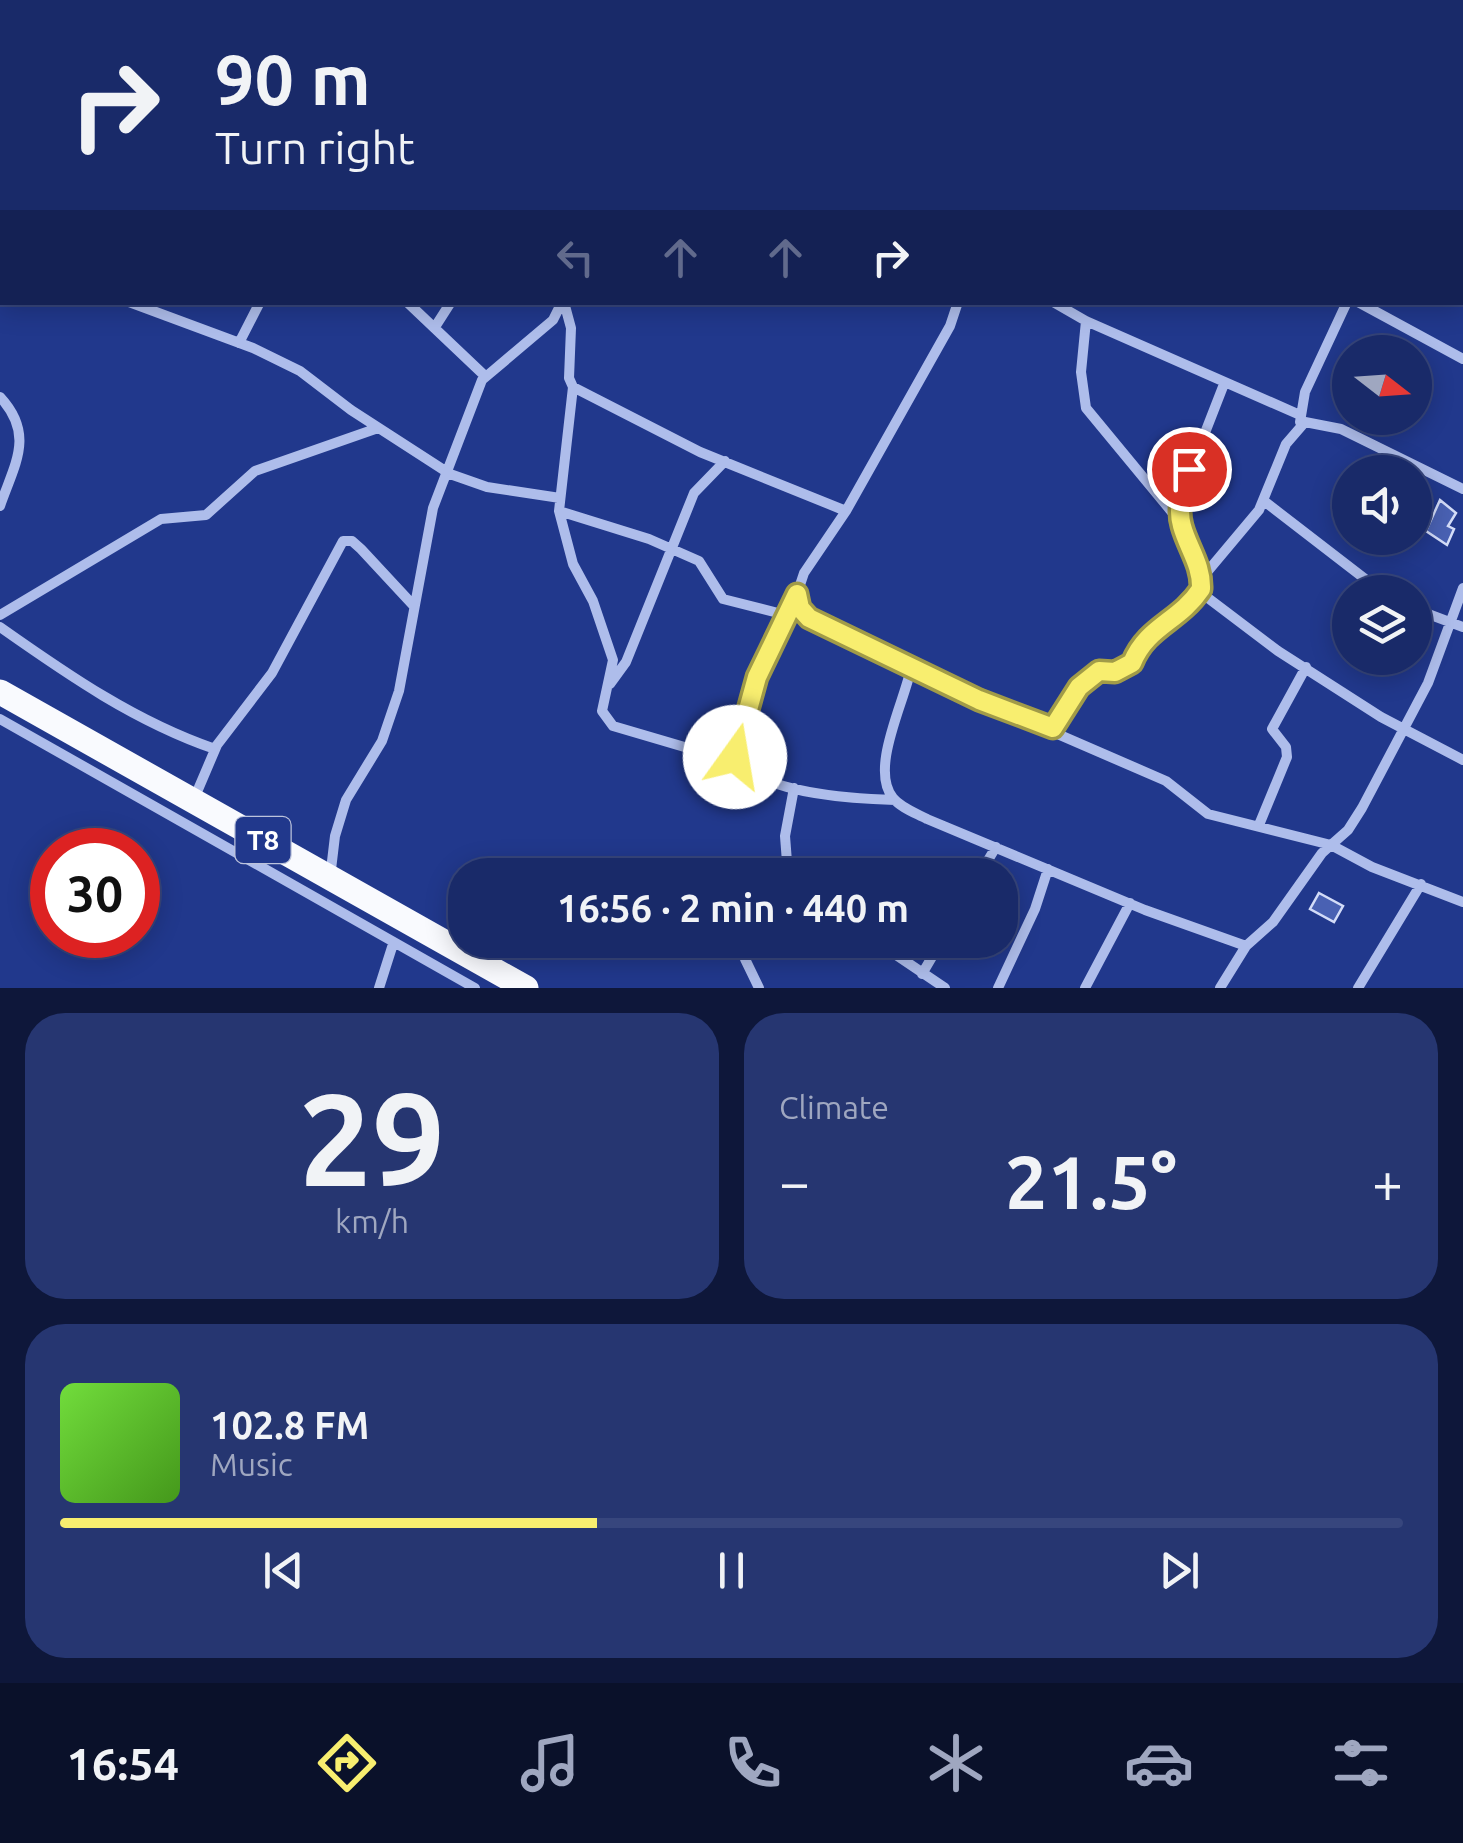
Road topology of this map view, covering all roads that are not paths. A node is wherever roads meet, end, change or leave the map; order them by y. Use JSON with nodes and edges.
{"nodes":[{"id":1,"x":137,"y":305,"type":"edge"},
{"id":2,"x":258,"y":305,"type":"edge"},
{"id":3,"x":411,"y":305,"type":"edge"},
{"id":4,"x":450,"y":305,"type":"edge"},
{"id":5,"x":561,"y":305,"type":"edge"},
{"id":6,"x":564,"y":305,"type":"edge"},
{"id":7,"x":957,"y":305,"type":"edge"},
{"id":8,"x":1058,"y":305,"type":"edge"},
{"id":9,"x":1345,"y":305,"type":"edge"},
{"id":10,"x":1364,"y":305,"type":"edge"},
{"id":11,"x":1086,"y":322,"type":"junction"},
{"id":12,"x":435,"y":327,"type":"junction"},
{"id":13,"x":239,"y":343,"type":"junction"},
{"id":14,"x":1463,"y":359,"type":"edge"},
{"id":15,"x":485,"y":376,"type":"junction"},
{"id":16,"x":1224,"y":384,"type":"junction"},
{"id":17,"x":574,"y":387,"type":"junction"},
{"id":18,"x":0,"y":397,"type":"edge"},
{"id":19,"x":1300,"y":420,"type":"junction"},
{"id":20,"x":378,"y":428,"type":"junction"},
{"id":21,"x":725,"y":462,"type":"junction"},
{"id":22,"x":450,"y":474,"type":"junction"},
{"id":23,"x":1463,"y":489,"type":"edge"},
{"id":24,"x":560,"y":498,"type":"junction"},
{"id":25,"x":1264,"y":501,"type":"junction"},
{"id":26,"x":0,"y":506,"type":"edge"},
{"id":27,"x":559,"y":511,"type":"junction"},
{"id":28,"x":846,"y":511,"type":"junction"},
{"id":29,"x":1182,"y":526,"type":"junction"},
{"id":30,"x":672,"y":549,"type":"junction"},
{"id":31,"x":1360,"y":575,"type":"edge"},
{"id":32,"x":1201,"y":584,"type":"junction"},
{"id":33,"x":1463,"y":588,"type":"edge"},
{"id":34,"x":797,"y":594,"type":"junction"},
{"id":35,"x":413,"y":605,"type":"junction"},
{"id":36,"x":786,"y":614,"type":"junction"},
{"id":37,"x":0,"y":615,"type":"edge"},
{"id":38,"x":1432,"y":616,"type":"edge"},
{"id":39,"x":1447,"y":622,"type":"junction"},
{"id":40,"x":0,"y":628,"type":"edge"},
{"id":41,"x":1463,"y":628,"type":"edge"},
{"id":42,"x":1306,"y":667,"type":"junction"},
{"id":43,"x":911,"y":668,"type":"junction"},
{"id":44,"x":607,"y":687,"type":"junction"},
{"id":45,"x":0,"y":692,"type":"edge"},
{"id":46,"x":0,"y":720,"type":"edge"},
{"id":47,"x":1053,"y":728,"type":"junction"},
{"id":48,"x":1404,"y":729,"type":"junction"},
{"id":49,"x":215,"y":748,"type":"junction"},
{"id":50,"x":1463,"y":760,"type":"edge"},
{"id":51,"x":738,"y":763,"type":"junction"},
{"id":52,"x":794,"y":788,"type":"junction"},
{"id":53,"x":194,"y":800,"type":"junction"},
{"id":54,"x":894,"y":800,"type":"junction"},
{"id":55,"x":1259,"y":825,"type":"junction"},
{"id":56,"x":1331,"y":845,"type":"junction"},
{"id":57,"x":996,"y":847,"type":"junction"},
{"id":58,"x":785,"y":858,"type":"edge"},
{"id":59,"x":989,"y":858,"type":"edge"},
{"id":60,"x":1048,"y":869,"type":"junction"},
{"id":61,"x":330,"y":878,"type":"junction"},
{"id":62,"x":1421,"y":884,"type":"junction"},
{"id":63,"x":1463,"y":902,"type":"edge"},
{"id":64,"x":1130,"y":903,"type":"junction"},
{"id":65,"x":393,"y":944,"type":"junction"},
{"id":66,"x":1246,"y":946,"type":"junction"},
{"id":67,"x":746,"y":958,"type":"edge"},
{"id":68,"x":899,"y":958,"type":"edge"},
{"id":69,"x":931,"y":958,"type":"edge"},
{"id":70,"x":922,"y":974,"type":"junction"},
{"id":71,"x":379,"y":988,"type":"edge"},
{"id":72,"x":475,"y":988,"type":"edge"},
{"id":73,"x":526,"y":988,"type":"edge"},
{"id":74,"x":759,"y":988,"type":"edge"},
{"id":75,"x":945,"y":988,"type":"edge"},
{"id":76,"x":998,"y":988,"type":"edge"},
{"id":77,"x":1085,"y":988,"type":"edge"},
{"id":78,"x":1220,"y":988,"type":"edge"},
{"id":79,"x":1358,"y":988,"type":"edge"}],
"edges":[{"from":1,"to":13,"type":"street"},
{"from":2,"to":13,"type":"street"},
{"from":3,"to":12,"type":"street"},
{"from":4,"to":12,"type":"street"},
{"from":5,"to":15,"type":"street"},
{"from":6,"to":17,"type":"street"},
{"from":7,"to":28,"type":"street"},
{"from":8,"to":11,"type":"street"},
{"from":9,"to":19,"type":"street"},
{"from":10,"to":14,"type":"street"},
{"from":11,"to":16,"type":"street"},
{"from":11,"to":29,"type":"street"},
{"from":12,"to":15,"type":"street"},
{"from":13,"to":20,"type":"street"},
{"from":15,"to":22,"type":"street"},
{"from":16,"to":19,"type":"street"},
{"from":16,"to":29,"type":"street"},
{"from":17,"to":21,"type":"street"},
{"from":17,"to":24,"type":"street"},
{"from":18,"to":26,"type":"street"},
{"from":19,"to":23,"type":"street"},
{"from":19,"to":25,"type":"street"},
{"from":20,"to":22,"type":"street"},
{"from":20,"to":37,"type":"street"},
{"from":21,"to":28,"type":"street"},
{"from":21,"to":30,"type":"street"},
{"from":22,"to":24,"type":"street"},
{"from":22,"to":35,"type":"street"},
{"from":24,"to":27,"type":"street"},
{"from":25,"to":31,"type":"street"},
{"from":25,"to":32,"type":"street"},
{"from":27,"to":30,"type":"street"},
{"from":27,"to":44,"type":"street"},
{"from":28,"to":34,"type":"street"},
{"from":29,"to":32,"type":"street"},
{"from":30,"to":36,"type":"street"},
{"from":30,"to":44,"type":"street"},
{"from":32,"to":42,"type":"street"},
{"from":32,"to":47,"type":"street"},
{"from":33,"to":39,"type":"street"},
{"from":34,"to":36,"type":"street"},
{"from":34,"to":43,"type":"street"},
{"from":35,"to":49,"type":"street"},
{"from":35,"to":61,"type":"street"},
{"from":36,"to":51,"type":"street"},
{"from":38,"to":39,"type":"street"},
{"from":39,"to":41,"type":"street"},
{"from":39,"to":48,"type":"street"},
{"from":40,"to":49,"type":"street"},
{"from":42,"to":48,"type":"street"},
{"from":42,"to":55,"type":"street"},
{"from":43,"to":47,"type":"street"},
{"from":43,"to":54,"type":"street"},
{"from":44,"to":51,"type":"street"},
{"from":45,"to":53,"type":"highway","number":"T8"},
{"from":46,"to":65,"type":"street"},
{"from":47,"to":55,"type":"street"},
{"from":48,"to":50,"type":"street"},
{"from":48,"to":56,"type":"street"},
{"from":49,"to":53,"type":"street"},
{"from":51,"to":52,"type":"street"},
{"from":52,"to":54,"type":"street"},
{"from":52,"to":58,"type":"street"},
{"from":53,"to":61,"type":"highway","number":"T8"},
{"from":54,"to":57,"type":"street"},
{"from":55,"to":56,"type":"street"},
{"from":56,"to":62,"type":"street"},
{"from":56,"to":66,"type":"street"},
{"from":57,"to":59,"type":"street"},
{"from":57,"to":60,"type":"street"},
{"from":60,"to":64,"type":"street"},
{"from":60,"to":76,"type":"street"},
{"from":61,"to":73,"type":"highway","number":"T8"},
{"from":62,"to":63,"type":"street"},
{"from":62,"to":79,"type":"street"},
{"from":64,"to":66,"type":"street"},
{"from":64,"to":77,"type":"street"},
{"from":65,"to":71,"type":"street"},
{"from":65,"to":72,"type":"street"},
{"from":66,"to":78,"type":"street"},
{"from":67,"to":74,"type":"street"},
{"from":68,"to":70,"type":"street"},
{"from":69,"to":70,"type":"street"},
{"from":70,"to":75,"type":"street"}]}
